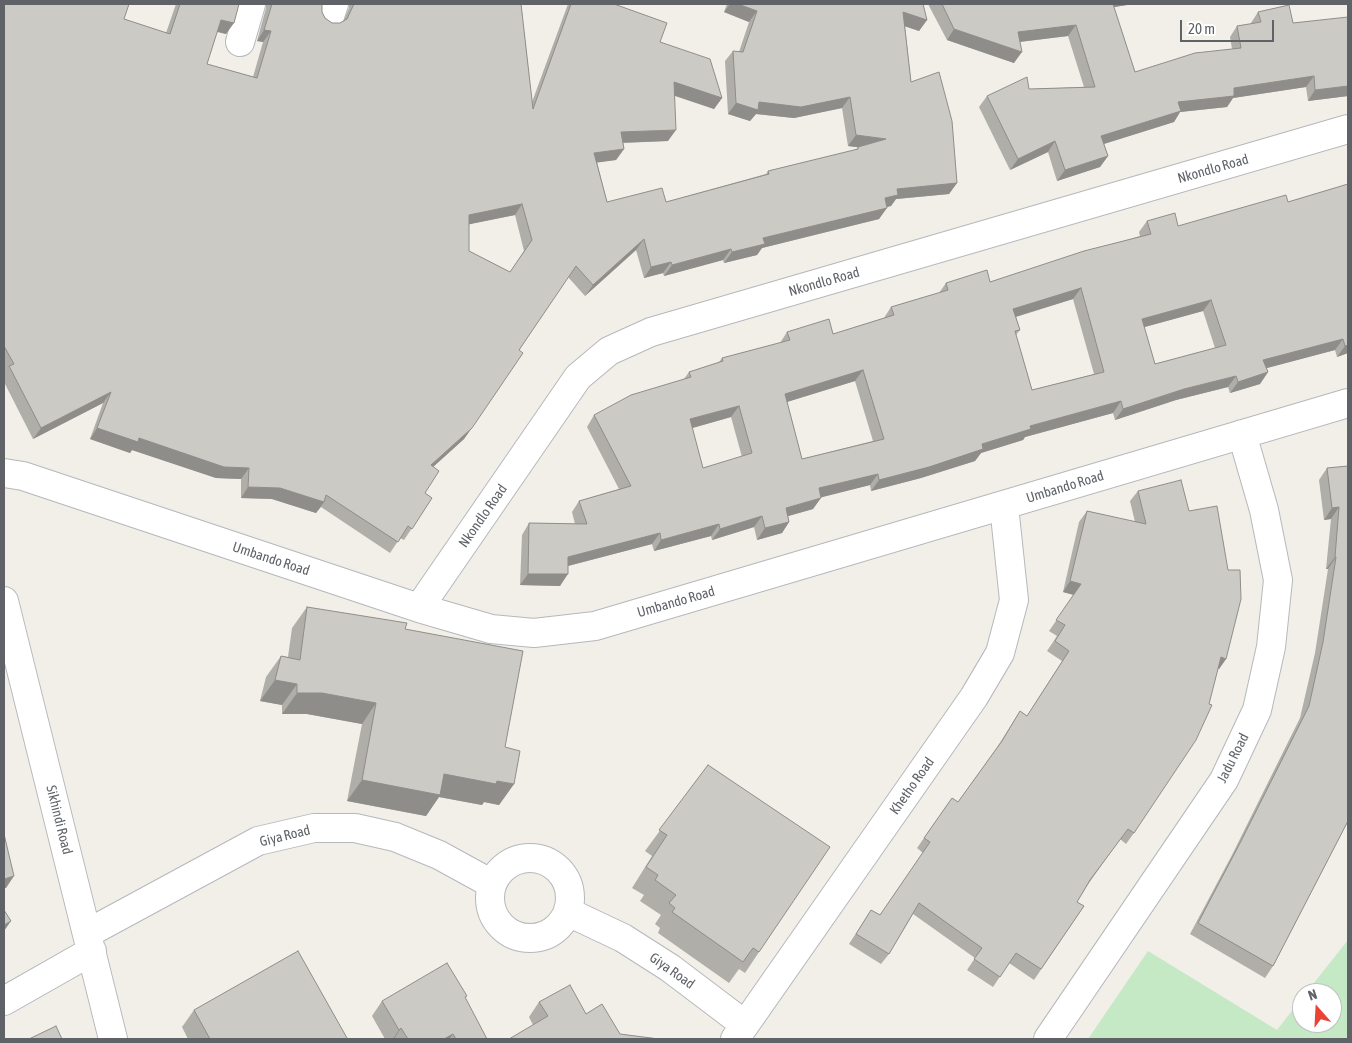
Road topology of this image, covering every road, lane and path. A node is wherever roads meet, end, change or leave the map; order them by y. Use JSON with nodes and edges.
{"nodes":[{"id":1,"x":251,"y":4,"type":"edge"},
{"id":2,"x":240,"y":42,"type":"dead end"},
{"id":3,"x":1348,"y":129,"type":"edge"},
{"id":4,"x":1348,"y":403,"type":"edge"},
{"id":5,"x":1242,"y":434,"type":"junction"},
{"id":6,"x":4,"y":474,"type":"edge"},
{"id":7,"x":1004,"y":506,"type":"junction"},
{"id":8,"x":4,"y":601,"type":"edge"},
{"id":9,"x":420,"y":608,"type":"junction"},
{"id":10,"x":492,"y":884,"type":"junction"},
{"id":11,"x":568,"y":912,"type":"junction"},
{"id":12,"x":90,"y":942,"type":"junction"},
{"id":13,"x":4,"y":1001,"type":"edge"},
{"id":14,"x":740,"y":1032,"type":"edge"},
{"id":15,"x":113,"y":1039,"type":"edge"},
{"id":16,"x":1048,"y":1039,"type":"edge"}],
"edges":[{"from":1,"to":2,"type":"street"},
{"from":3,"to":9,"type":"street","name":"Nkondlo Road"},
{"from":4,"to":5,"type":"street","name":"Umbando Road"},
{"from":5,"to":7,"type":"street","name":"Umbando Road"},
{"from":5,"to":16,"type":"street","name":"Jadu Road"},
{"from":6,"to":9,"type":"street","name":"Umbando Road"},
{"from":7,"to":9,"type":"street","name":"Umbando Road"},
{"from":7,"to":14,"type":"street","name":"Khetho Road"},
{"from":8,"to":12,"type":"street","name":"Sikhindi Road"},
{"from":10,"to":11,"type":"street"},
{"from":10,"to":11,"type":"street"},
{"from":10,"to":12,"type":"street","name":"Giya Road"},
{"from":11,"to":14,"type":"street","name":"Giya Road"},
{"from":12,"to":13,"type":"street","name":"Giya Road"},
{"from":12,"to":15,"type":"street","name":"Sikhindi Road"}]}
